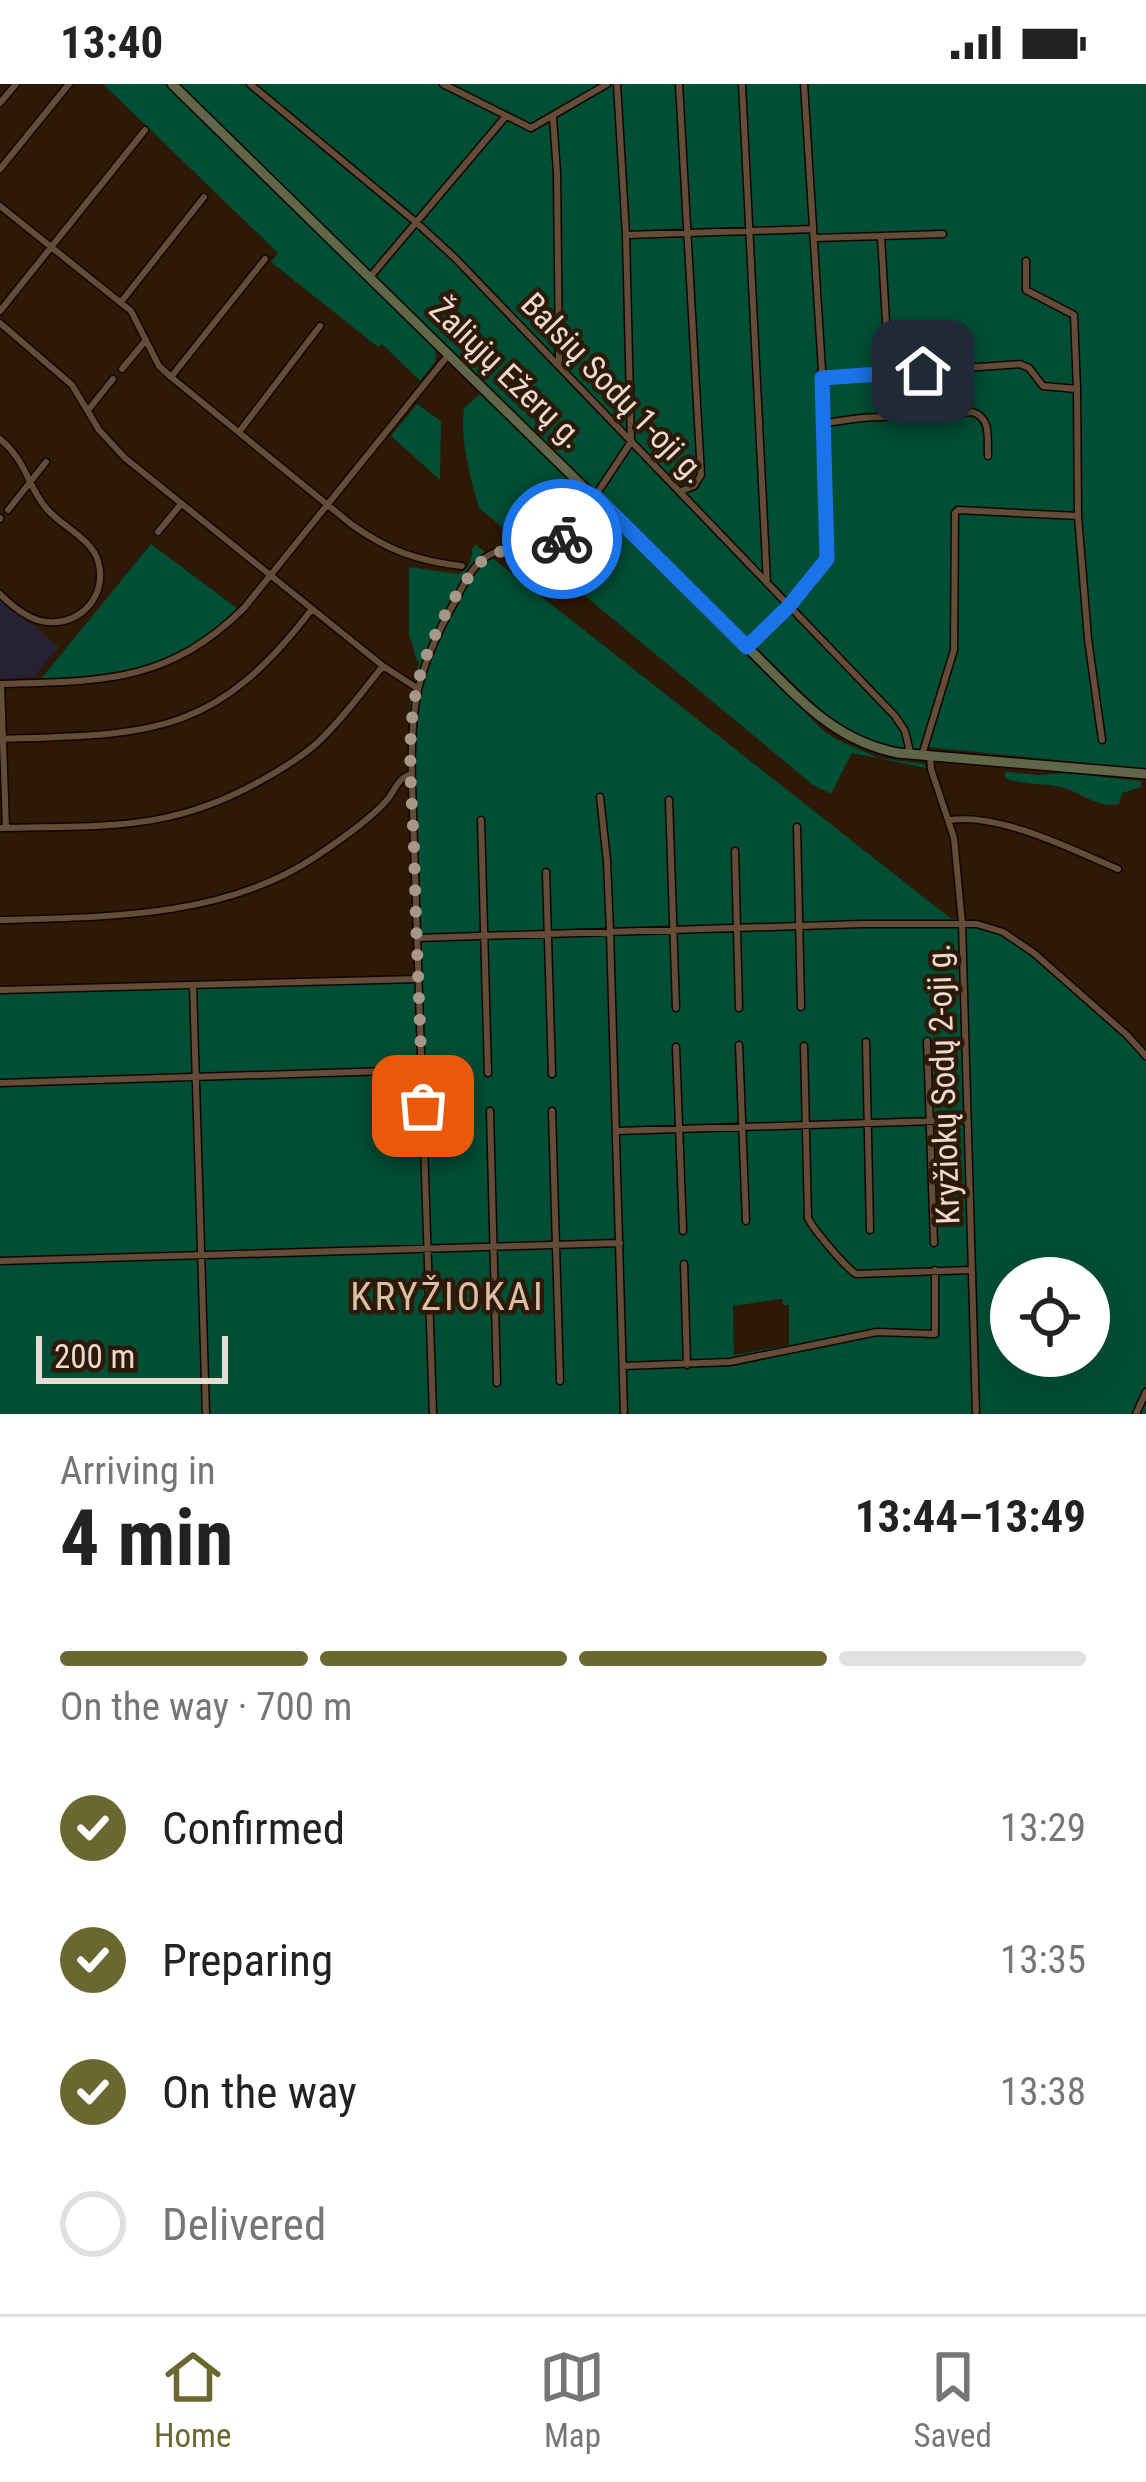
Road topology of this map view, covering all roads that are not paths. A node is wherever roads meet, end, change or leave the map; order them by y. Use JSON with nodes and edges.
{"nodes":[{"id":1,"x":16,"y":84,"type":"edge"},
{"id":2,"x":69,"y":84,"type":"edge"},
{"id":3,"x":172,"y":84,"type":"edge"},
{"id":4,"x":250,"y":84,"type":"edge"},
{"id":5,"x":443,"y":84,"type":"edge"},
{"id":6,"x":608,"y":84,"type":"edge"},
{"id":7,"x":617,"y":84,"type":"edge"},
{"id":8,"x":679,"y":84,"type":"edge"},
{"id":9,"x":742,"y":84,"type":"edge"},
{"id":10,"x":803,"y":84,"type":"edge"},
{"id":11,"x":0,"y":104,"type":"edge"},
{"id":12,"x":506,"y":116,"type":"junction"},
{"id":13,"x":553,"y":117,"type":"junction"},
{"id":14,"x":145,"y":130,"type":"dead end"},
{"id":15,"x":0,"y":170,"type":"edge"},
{"id":16,"x":204,"y":197,"type":"dead end"},
{"id":17,"x":0,"y":206,"type":"edge"},
{"id":18,"x":418,"y":223,"type":"junction"},
{"id":19,"x":751,"y":231,"type":"junction"},
{"id":20,"x":688,"y":234,"type":"junction"},
{"id":21,"x":814,"y":234,"type":"junction"},
{"id":22,"x":943,"y":234,"type":"dead end"},
{"id":23,"x":626,"y":235,"type":"junction"},
{"id":24,"x":881,"y":236,"type":"junction"},
{"id":25,"x":52,"y":248,"type":"junction"},
{"id":26,"x":265,"y":259,"type":"dead end"},
{"id":27,"x":1026,"y":261,"type":"dead end"},
{"id":28,"x":370,"y":277,"type":"junction"},
{"id":29,"x":121,"y":302,"type":"junction"},
{"id":30,"x":0,"y":311,"type":"edge"},
{"id":31,"x":0,"y":323,"type":"edge"},
{"id":32,"x":320,"y":326,"type":"dead end"},
{"id":33,"x":146,"y":340,"type":"junction"},
{"id":34,"x":449,"y":354,"type":"junction"},
{"id":35,"x":559,"y":365,"type":"junction"},
{"id":36,"x":122,"y":369,"type":"dead end"},
{"id":37,"x":890,"y":373,"type":"junction"},
{"id":38,"x":171,"y":377,"type":"junction"},
{"id":39,"x":822,"y":378,"type":"junction"},
{"id":40,"x":113,"y":379,"type":"dead end"},
{"id":41,"x":1078,"y":389,"type":"junction"},
{"id":42,"x":88,"y":410,"type":"junction"},
{"id":43,"x":824,"y":424,"type":"junction"},
{"id":44,"x":239,"y":432,"type":"junction"},
{"id":45,"x":0,"y":439,"type":"edge"},
{"id":46,"x":631,"y":442,"type":"junction"},
{"id":47,"x":988,"y":456,"type":"dead end"},
{"id":48,"x":46,"y":462,"type":"dead end"},
{"id":49,"x":31,"y":482,"type":"junction"},
{"id":50,"x":681,"y":491,"type":"junction"},
{"id":51,"x":595,"y":496,"type":"junction"},
{"id":52,"x":181,"y":504,"type":"junction"},
{"id":53,"x":328,"y":505,"type":"junction"},
{"id":54,"x":8,"y":509,"type":"dead end"},
{"id":55,"x":1078,"y":516,"type":"junction"},
{"id":56,"x":158,"y":532,"type":"dead end"},
{"id":57,"x":462,"y":566,"type":"dead end"},
{"id":58,"x":271,"y":576,"type":"junction"},
{"id":59,"x":767,"y":583,"type":"junction"},
{"id":60,"x":0,"y":594,"type":"edge"},
{"id":61,"x":789,"y":606,"type":"junction"},
{"id":62,"x":311,"y":609,"type":"junction"},
{"id":63,"x":747,"y":647,"type":"junction"},
{"id":64,"x":383,"y":666,"type":"junction"},
{"id":65,"x":1,"y":684,"type":"edge"},
{"id":66,"x":417,"y":688,"type":"junction"},
{"id":67,"x":1,"y":739,"type":"edge"},
{"id":68,"x":1102,"y":740,"type":"dead end"},
{"id":69,"x":921,"y":755,"type":"junction"},
{"id":70,"x":411,"y":774,"type":"junction"},
{"id":71,"x":1146,"y":774,"type":"edge"},
{"id":72,"x":600,"y":797,"type":"dead end"},
{"id":73,"x":669,"y":800,"type":"dead end"},
{"id":74,"x":481,"y":820,"type":"dead end"},
{"id":75,"x":950,"y":820,"type":"junction"},
{"id":76,"x":797,"y":827,"type":"dead end"},
{"id":77,"x":3,"y":828,"type":"edge"},
{"id":78,"x":735,"y":851,"type":"dead end"},
{"id":79,"x":1118,"y":868,"type":"dead end"},
{"id":80,"x":546,"y":872,"type":"dead end"},
{"id":81,"x":0,"y":920,"type":"edge"},
{"id":82,"x":962,"y":923,"type":"junction"},
{"id":83,"x":800,"y":927,"type":"junction"},
{"id":84,"x":736,"y":928,"type":"junction"},
{"id":85,"x":610,"y":932,"type":"junction"},
{"id":86,"x":674,"y":932,"type":"junction"},
{"id":87,"x":547,"y":935,"type":"junction"},
{"id":88,"x":485,"y":936,"type":"junction"},
{"id":89,"x":417,"y":938,"type":"junction"},
{"id":90,"x":418,"y":980,"type":"junction"},
{"id":91,"x":193,"y":986,"type":"junction"},
{"id":92,"x":0,"y":990,"type":"edge"},
{"id":93,"x":801,"y":1007,"type":"dead end"},
{"id":94,"x":676,"y":1008,"type":"dead end"},
{"id":95,"x":740,"y":1008,"type":"dead end"},
{"id":96,"x":927,"y":1041,"type":"dead end"},
{"id":97,"x":866,"y":1042,"type":"dead end"},
{"id":98,"x":739,"y":1045,"type":"dead end"},
{"id":99,"x":804,"y":1046,"type":"dead end"},
{"id":100,"x":676,"y":1047,"type":"dead end"},
{"id":101,"x":1146,"y":1056,"type":"edge"},
{"id":102,"x":422,"y":1070,"type":"junction"},
{"id":103,"x":488,"y":1073,"type":"dead end"},
{"id":104,"x":552,"y":1074,"type":"dead end"},
{"id":105,"x":196,"y":1076,"type":"junction"},
{"id":106,"x":0,"y":1082,"type":"edge"},
{"id":107,"x":490,"y":1111,"type":"dead end"},
{"id":108,"x":552,"y":1111,"type":"dead end"},
{"id":109,"x":968,"y":1120,"type":"junction"},
{"id":110,"x":929,"y":1121,"type":"junction"},
{"id":111,"x":867,"y":1123,"type":"junction"},
{"id":112,"x":806,"y":1125,"type":"junction"},
{"id":113,"x":742,"y":1126,"type":"junction"},
{"id":114,"x":679,"y":1129,"type":"junction"},
{"id":115,"x":616,"y":1130,"type":"junction"},
{"id":116,"x":746,"y":1221,"type":"dead end"},
{"id":117,"x":870,"y":1230,"type":"dead end"},
{"id":118,"x":682,"y":1231,"type":"dead end"},
{"id":119,"x":934,"y":1243,"type":"dead end"},
{"id":120,"x":620,"y":1244,"type":"junction"},
{"id":121,"x":556,"y":1246,"type":"junction"},
{"id":122,"x":493,"y":1248,"type":"junction"},
{"id":123,"x":428,"y":1250,"type":"junction"},
{"id":124,"x":202,"y":1256,"type":"junction"},
{"id":125,"x":0,"y":1261,"type":"edge"},
{"id":126,"x":684,"y":1264,"type":"dead end"},
{"id":127,"x":935,"y":1270,"type":"junction"},
{"id":128,"x":973,"y":1270,"type":"junction"},
{"id":129,"x":687,"y":1365,"type":"junction"},
{"id":130,"x":623,"y":1366,"type":"junction"},
{"id":131,"x":560,"y":1381,"type":"dead end"},
{"id":132,"x":497,"y":1383,"type":"dead end"},
{"id":133,"x":1146,"y":1392,"type":"edge"},
{"id":134,"x":206,"y":1414,"type":"edge"},
{"id":135,"x":433,"y":1414,"type":"edge"},
{"id":136,"x":624,"y":1414,"type":"edge"},
{"id":137,"x":976,"y":1414,"type":"edge"},
{"id":138,"x":1136,"y":1414,"type":"edge"}],
"edges":[{"from":1,"to":11,"type":"street"},
{"from":2,"to":15,"type":"street"},
{"from":3,"to":28,"type":"main road","name":"Žaliųjų Ežerų g."},
{"from":4,"to":18,"type":"street","name":"Balsių Sodų 1-oji g."},
{"from":5,"to":12,"type":"street"},
{"from":6,"to":13,"type":"street"},
{"from":7,"to":23,"type":"street"},
{"from":8,"to":20,"type":"street"},
{"from":9,"to":19,"type":"street"},
{"from":10,"to":21,"type":"street"},
{"from":12,"to":13,"type":"street"},
{"from":12,"to":18,"type":"street"},
{"from":13,"to":35,"type":"street"},
{"from":14,"to":25,"type":"street"},
{"from":16,"to":29,"type":"street"},
{"from":17,"to":25,"type":"street"},
{"from":18,"to":28,"type":"street"},
{"from":18,"to":35,"type":"street","name":"Balsių Sodų 1-oji g."},
{"from":19,"to":20,"type":"street"},
{"from":19,"to":21,"type":"street"},
{"from":19,"to":59,"type":"street"},
{"from":20,"to":23,"type":"street"},
{"from":20,"to":50,"type":"street"},
{"from":21,"to":24,"type":"street"},
{"from":21,"to":39,"type":"street"},
{"from":22,"to":24,"type":"street"},
{"from":23,"to":46,"type":"street"},
{"from":24,"to":37,"type":"street"},
{"from":25,"to":29,"type":"street"},
{"from":25,"to":30,"type":"street"},
{"from":26,"to":38,"type":"street"},
{"from":27,"to":41,"type":"street"},
{"from":28,"to":34,"type":"main road","name":"Žaliųjų Ežerų g."},
{"from":29,"to":33,"type":"street"},
{"from":31,"to":42,"type":"street"},
{"from":32,"to":44,"type":"street"},
{"from":33,"to":36,"type":"street"},
{"from":33,"to":38,"type":"street"},
{"from":34,"to":51,"type":"main road","name":"Žaliųjų Ežerų g."},
{"from":34,"to":53,"type":"street"},
{"from":35,"to":46,"type":"street","name":"Balsių Sodų 1-oji g."},
{"from":37,"to":39,"type":"street"},
{"from":37,"to":41,"type":"street"},
{"from":38,"to":44,"type":"street"},
{"from":39,"to":43,"type":"street"},
{"from":40,"to":42,"type":"street"},
{"from":41,"to":55,"type":"street"},
{"from":42,"to":52,"type":"street"},
{"from":43,"to":47,"type":"street"},
{"from":43,"to":61,"type":"street"},
{"from":44,"to":53,"type":"street"},
{"from":45,"to":49,"type":"street"},
{"from":46,"to":50,"type":"street","name":"Balsių Sodų 1-oji g."},
{"from":46,"to":51,"type":"street"},
{"from":48,"to":49,"type":"street"},
{"from":49,"to":54,"type":"street"},
{"from":49,"to":60,"type":"street"},
{"from":50,"to":59,"type":"street","name":"Balsių Sodų 1-oji g."},
{"from":51,"to":63,"type":"main road","name":"Žaliųjų Ežerų g."},
{"from":51,"to":66,"type":"street"},
{"from":52,"to":56,"type":"street"},
{"from":52,"to":58,"type":"street"},
{"from":53,"to":57,"type":"street"},
{"from":53,"to":58,"type":"street"},
{"from":55,"to":68,"type":"street"},
{"from":55,"to":69,"type":"street"},
{"from":58,"to":62,"type":"street"},
{"from":58,"to":65,"type":"street"},
{"from":59,"to":61,"type":"street","name":"Balsių Sodų 1-oji g."},
{"from":61,"to":63,"type":"street"},
{"from":61,"to":69,"type":"street","name":"Balsių Sodų 1-oji g."},
{"from":62,"to":64,"type":"street"},
{"from":62,"to":67,"type":"street"},
{"from":63,"to":69,"type":"main road","name":"Žaliųjų Ežerų g."},
{"from":64,"to":66,"type":"street"},
{"from":64,"to":77,"type":"street"},
{"from":65,"to":67,"type":"street"},
{"from":66,"to":70,"type":"street"},
{"from":67,"to":77,"type":"street"},
{"from":69,"to":71,"type":"main road","name":"Žaliųjų Ežerų g."},
{"from":69,"to":75,"type":"street","name":"Kryžiokų Sodų 2-oji g."},
{"from":70,"to":81,"type":"street"},
{"from":70,"to":89,"type":"street"},
{"from":72,"to":85,"type":"street"},
{"from":73,"to":86,"type":"street"},
{"from":74,"to":88,"type":"street"},
{"from":75,"to":79,"type":"street"},
{"from":75,"to":82,"type":"street","name":"Kryžiokų Sodų 2-oji g."},
{"from":76,"to":83,"type":"street"},
{"from":78,"to":84,"type":"street"},
{"from":80,"to":87,"type":"street"},
{"from":82,"to":83,"type":"street"},
{"from":82,"to":101,"type":"street"},
{"from":82,"to":109,"type":"street","name":"Kryžiokų Sodų 2-oji g."},
{"from":83,"to":84,"type":"street"},
{"from":83,"to":93,"type":"street"},
{"from":84,"to":86,"type":"street"},
{"from":84,"to":95,"type":"street"},
{"from":85,"to":86,"type":"street"},
{"from":85,"to":87,"type":"street"},
{"from":85,"to":115,"type":"street"},
{"from":86,"to":94,"type":"street"},
{"from":87,"to":88,"type":"street"},
{"from":87,"to":104,"type":"street"},
{"from":88,"to":89,"type":"street"},
{"from":88,"to":103,"type":"street"},
{"from":89,"to":90,"type":"street"},
{"from":90,"to":91,"type":"street"},
{"from":90,"to":102,"type":"street"},
{"from":91,"to":92,"type":"street"},
{"from":91,"to":105,"type":"street"},
{"from":96,"to":110,"type":"street"},
{"from":97,"to":111,"type":"street"},
{"from":98,"to":113,"type":"street"},
{"from":99,"to":112,"type":"street"},
{"from":100,"to":114,"type":"street"},
{"from":102,"to":105,"type":"street"},
{"from":102,"to":123,"type":"street"},
{"from":105,"to":106,"type":"street"},
{"from":105,"to":124,"type":"street"},
{"from":107,"to":122,"type":"street"},
{"from":108,"to":121,"type":"street"},
{"from":109,"to":110,"type":"street"},
{"from":109,"to":128,"type":"street","name":"Kryžiokų Sodų 2-oji g."},
{"from":110,"to":111,"type":"street"},
{"from":110,"to":119,"type":"street"},
{"from":111,"to":112,"type":"street"},
{"from":111,"to":117,"type":"street"},
{"from":112,"to":113,"type":"street"},
{"from":112,"to":127,"type":"street"},
{"from":113,"to":114,"type":"street"},
{"from":113,"to":116,"type":"street"},
{"from":114,"to":115,"type":"street"},
{"from":114,"to":118,"type":"street"},
{"from":115,"to":120,"type":"street"},
{"from":120,"to":121,"type":"street"},
{"from":120,"to":130,"type":"street"},
{"from":121,"to":122,"type":"street"},
{"from":121,"to":131,"type":"street"},
{"from":122,"to":123,"type":"street"},
{"from":122,"to":132,"type":"street"},
{"from":123,"to":124,"type":"street"},
{"from":123,"to":135,"type":"street"},
{"from":124,"to":125,"type":"street"},
{"from":124,"to":134,"type":"street"},
{"from":126,"to":129,"type":"street"},
{"from":127,"to":128,"type":"street"},
{"from":127,"to":129,"type":"street"},
{"from":128,"to":137,"type":"street","name":"Kryžiokų Sodų 2-oji g."},
{"from":129,"to":130,"type":"street"},
{"from":130,"to":136,"type":"street"},
{"from":133,"to":138,"type":"street"}]}
